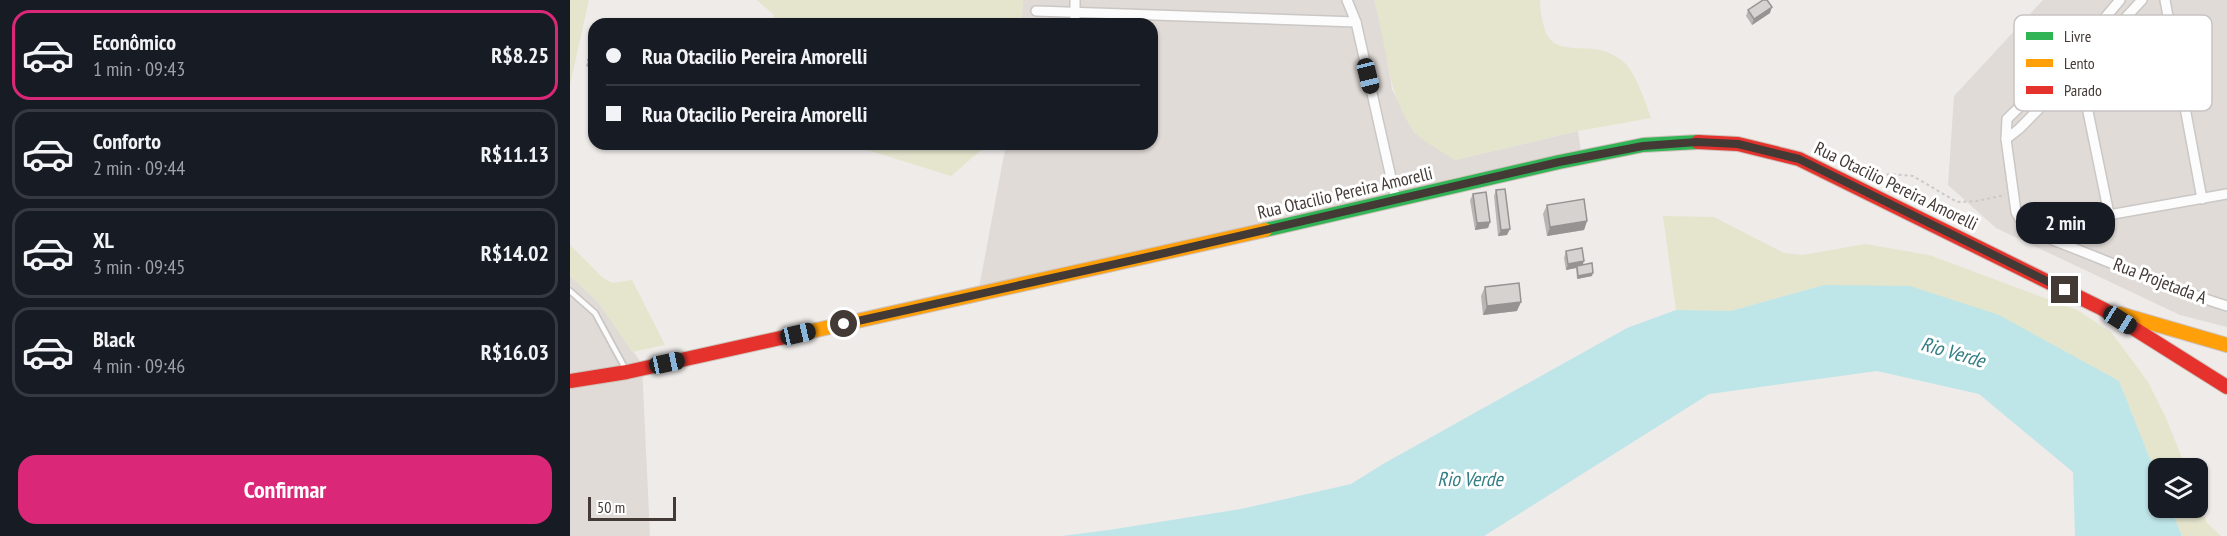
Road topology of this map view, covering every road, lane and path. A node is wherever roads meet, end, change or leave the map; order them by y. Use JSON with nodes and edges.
{"nodes":[{"id":1,"x":1075,"y":0,"type":"edge"},
{"id":2,"x":1347,"y":0,"type":"edge"},
{"id":3,"x":2120,"y":0,"type":"edge"},
{"id":4,"x":2142,"y":0,"type":"edge"},
{"id":5,"x":2165,"y":0,"type":"edge"},
{"id":6,"x":1036,"y":11,"type":"dead end"},
{"id":7,"x":1075,"y":12,"type":"junction"},
{"id":8,"x":2107,"y":15,"type":"edge"},
{"id":9,"x":2128,"y":15,"type":"edge"},
{"id":10,"x":2168,"y":15,"type":"edge"},
{"id":11,"x":1075,"y":18,"type":"edge"},
{"id":12,"x":1356,"y":22,"type":"junction"},
{"id":13,"x":2014,"y":111,"type":"edge"},
{"id":14,"x":2037,"y":111,"type":"edge"},
{"id":15,"x":2089,"y":111,"type":"edge"},
{"id":16,"x":2186,"y":111,"type":"edge"},
{"id":17,"x":2006,"y":139,"type":"junction"},
{"id":18,"x":1869,"y":178,"type":"dead end"},
{"id":19,"x":2014,"y":193,"type":"junction"},
{"id":20,"x":2227,"y":194,"type":"edge"},
{"id":21,"x":2202,"y":199,"type":"junction"},
{"id":22,"x":1395,"y":200,"type":"junction"},
{"id":23,"x":2109,"y":214,"type":"junction"},
{"id":24,"x":2026,"y":230,"type":"junction"},
{"id":25,"x":570,"y":291,"type":"edge"},
{"id":26,"x":2227,"y":306,"type":"edge"},
{"id":27,"x":2103,"y":309,"type":"junction"},
{"id":28,"x":2227,"y":345,"type":"edge"},
{"id":29,"x":627,"y":372,"type":"junction"},
{"id":30,"x":570,"y":381,"type":"edge"},
{"id":31,"x":2227,"y":387,"type":"edge"}],
"edges":[{"from":1,"to":7,"type":"street"},
{"from":2,"to":12,"type":"street"},
{"from":3,"to":8,"type":"street"},
{"from":4,"to":9,"type":"street"},
{"from":5,"to":10,"type":"street"},
{"from":6,"to":7,"type":"street"},
{"from":7,"to":11,"type":"street"},
{"from":7,"to":12,"type":"street"},
{"from":12,"to":22,"type":"street"},
{"from":13,"to":17,"type":"street"},
{"from":14,"to":17,"type":"street"},
{"from":15,"to":23,"type":"street"},
{"from":16,"to":21,"type":"street"},
{"from":17,"to":19,"type":"street"},
{"from":18,"to":19,"type":"path"},
{"from":19,"to":24,"type":"street"},
{"from":20,"to":21,"type":"street"},
{"from":21,"to":23,"type":"street"},
{"from":22,"to":27,"type":"main road","name":"Rua Otacilio Pereira Amorelli"},
{"from":22,"to":29,"type":"main road","name":"Rua Otacilio Pereira Amorelli"},
{"from":23,"to":24,"type":"street"},
{"from":24,"to":26,"type":"street","name":"Rua Projetada A"},
{"from":25,"to":29,"type":"lane"},
{"from":27,"to":28,"type":"main road","name":"Rua Otacilio Pereira Amorelli"},
{"from":27,"to":31,"type":"main road","name":"Rua Otacilio Pereira Amorelli"},
{"from":29,"to":30,"type":"main road","name":"Rua Otacilio Pereira Amorelli"}]}
